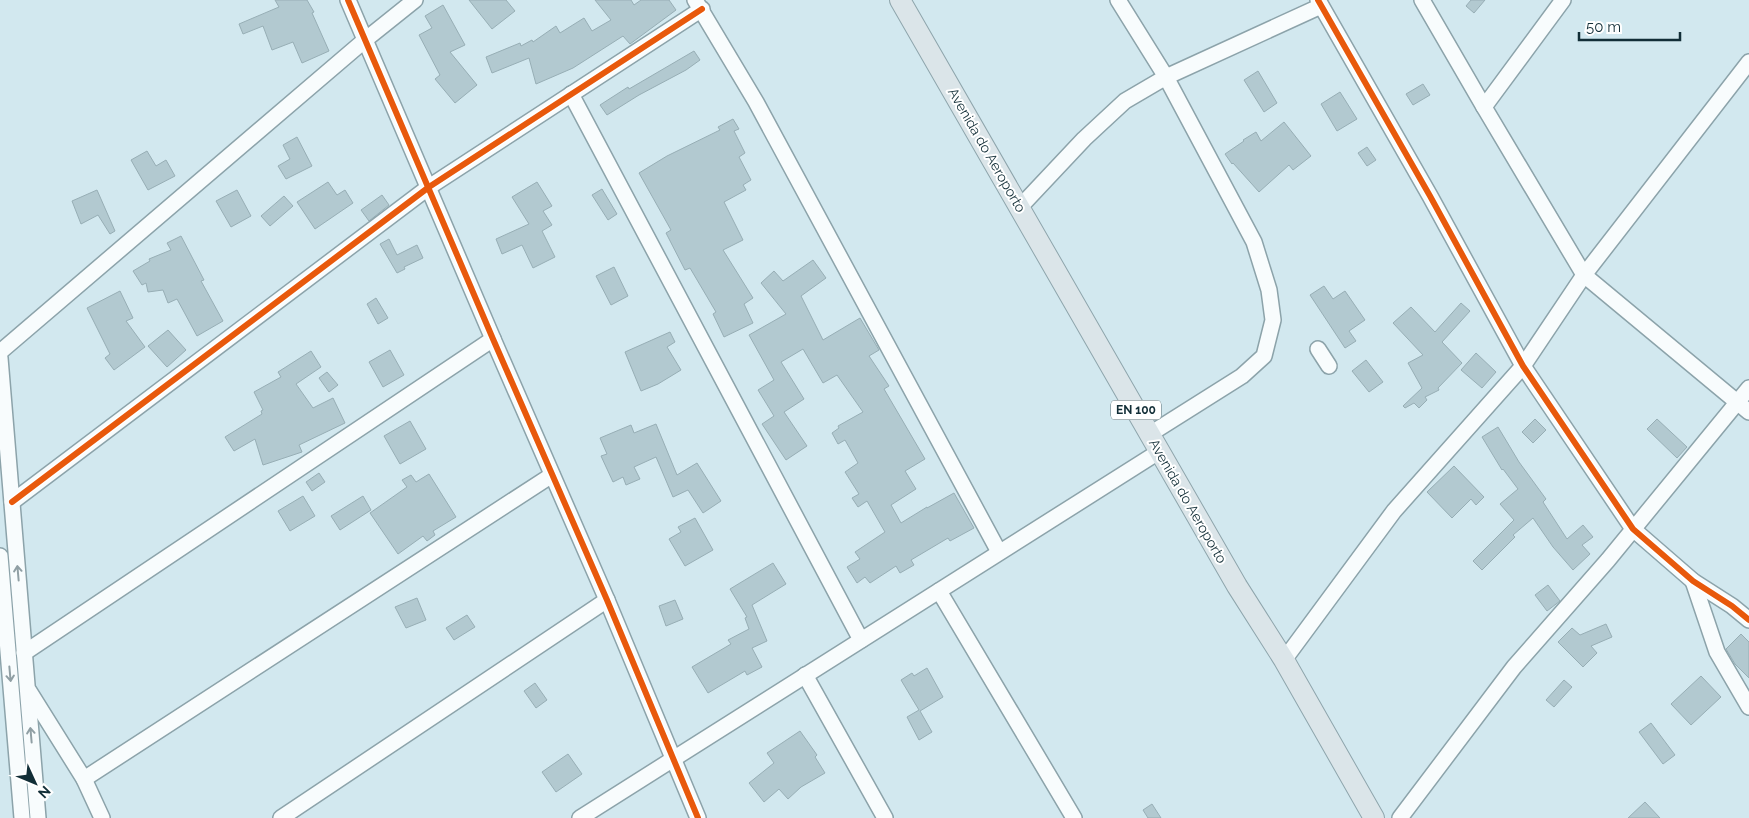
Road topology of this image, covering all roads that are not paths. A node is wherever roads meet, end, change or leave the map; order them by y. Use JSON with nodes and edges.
{"nodes":[{"id":1,"x":348,"y":0,"type":"edge"},
{"id":2,"x":415,"y":0,"type":"edge"},
{"id":3,"x":900,"y":0,"type":"edge"},
{"id":4,"x":1118,"y":0,"type":"edge"},
{"id":5,"x":1422,"y":0,"type":"edge"},
{"id":6,"x":1564,"y":0,"type":"edge"},
{"id":7,"x":1319,"y":3,"type":"edge"},
{"id":8,"x":699,"y":5,"type":"edge"},
{"id":9,"x":365,"y":40,"type":"junction"},
{"id":10,"x":1749,"y":62,"type":"edge"},
{"id":11,"x":1166,"y":77,"type":"junction"},
{"id":12,"x":571,"y":94,"type":"junction"},
{"id":13,"x":1484,"y":107,"type":"junction"},
{"id":14,"x":429,"y":187,"type":"junction"},
{"id":15,"x":1020,"y":207,"type":"junction"},
{"id":16,"x":1584,"y":275,"type":"junction"},
{"id":17,"x":493,"y":339,"type":"junction"},
{"id":18,"x":1318,"y":349,"type":"dead end"},
{"id":19,"x":0,"y":352,"type":"edge"},
{"id":20,"x":0,"y":358,"type":"edge"},
{"id":21,"x":1329,"y":366,"type":"dead end"},
{"id":22,"x":1523,"y":366,"type":"junction"},
{"id":23,"x":1749,"y":388,"type":"edge"},
{"id":24,"x":1743,"y":407,"type":"edge"},
{"id":25,"x":1155,"y":442,"type":"junction"},
{"id":26,"x":552,"y":474,"type":"junction"},
{"id":27,"x":12,"y":502,"type":"junction"},
{"id":28,"x":1633,"y":529,"type":"junction"},
{"id":29,"x":1000,"y":552,"type":"junction"},
{"id":30,"x":0,"y":556,"type":"edge"},
{"id":31,"x":1693,"y":581,"type":"junction"},
{"id":32,"x":939,"y":591,"type":"junction"},
{"id":33,"x":606,"y":600,"type":"junction"},
{"id":34,"x":1749,"y":620,"type":"edge"},
{"id":35,"x":861,"y":640,"type":"junction"},
{"id":36,"x":24,"y":653,"type":"junction"},
{"id":37,"x":1284,"y":660,"type":"junction"},
{"id":38,"x":805,"y":675,"type":"junction"},
{"id":39,"x":27,"y":688,"type":"junction"},
{"id":40,"x":1749,"y":707,"type":"edge"},
{"id":41,"x":673,"y":759,"type":"junction"},
{"id":42,"x":84,"y":779,"type":"junction"},
{"id":43,"x":22,"y":818,"type":"edge"},
{"id":44,"x":38,"y":818,"type":"edge"},
{"id":45,"x":102,"y":818,"type":"edge"},
{"id":46,"x":281,"y":818,"type":"edge"},
{"id":47,"x":580,"y":818,"type":"edge"},
{"id":48,"x":698,"y":818,"type":"edge"},
{"id":49,"x":885,"y":818,"type":"edge"},
{"id":50,"x":1074,"y":818,"type":"edge"},
{"id":51,"x":1374,"y":818,"type":"edge"},
{"id":52,"x":1400,"y":818,"type":"edge"}],
"edges":[{"from":1,"to":9,"type":"street"},
{"from":2,"to":9,"type":"street"},
{"from":3,"to":15,"type":"main road","name":"Avenida do Aeroporto","number":"EN 100"},
{"from":4,"to":11,"type":"street"},
{"from":5,"to":13,"type":"street"},
{"from":6,"to":13,"type":"street"},
{"from":7,"to":11,"type":"street"},
{"from":7,"to":22,"type":"street"},
{"from":8,"to":12,"type":"street"},
{"from":8,"to":29,"type":"street"},
{"from":9,"to":14,"type":"street"},
{"from":9,"to":19,"type":"street"},
{"from":10,"to":16,"type":"street"},
{"from":11,"to":15,"type":"street"},
{"from":11,"to":25,"type":"street"},
{"from":12,"to":14,"type":"street"},
{"from":12,"to":35,"type":"street"},
{"from":13,"to":16,"type":"street"},
{"from":14,"to":17,"type":"street"},
{"from":14,"to":27,"type":"street"},
{"from":15,"to":25,"type":"main road","name":"Avenida do Aeroporto","number":"EN 100"},
{"from":16,"to":22,"type":"street"},
{"from":16,"to":24,"type":"street"},
{"from":17,"to":26,"type":"street"},
{"from":17,"to":36,"type":"street"},
{"from":18,"to":21,"type":"street"},
{"from":20,"to":27,"type":"street"},
{"from":22,"to":28,"type":"street"},
{"from":22,"to":37,"type":"street"},
{"from":23,"to":24,"type":"street"},
{"from":24,"to":28,"type":"street"},
{"from":25,"to":29,"type":"street"},
{"from":25,"to":37,"type":"main road","name":"Avenida do Aeroporto","number":"EN 100"},
{"from":26,"to":33,"type":"street"},
{"from":26,"to":42,"type":"street"},
{"from":36,"to":27,"type":"street","one_way":true},
{"from":28,"to":31,"type":"street"},
{"from":28,"to":52,"type":"street"},
{"from":29,"to":32,"type":"street"},
{"from":30,"to":43,"type":"street","one_way":true},
{"from":31,"to":34,"type":"street"},
{"from":31,"to":40,"type":"street"},
{"from":32,"to":35,"type":"street"},
{"from":32,"to":50,"type":"street"},
{"from":33,"to":41,"type":"street"},
{"from":33,"to":46,"type":"street"},
{"from":35,"to":38,"type":"street"},
{"from":36,"to":39,"type":"street"},
{"from":37,"to":51,"type":"main road","name":"Avenida do Aeroporto","number":"EN 100"},
{"from":38,"to":41,"type":"street"},
{"from":38,"to":49,"type":"street"},
{"from":39,"to":42,"type":"street"},
{"from":44,"to":39,"type":"street","one_way":true},
{"from":41,"to":47,"type":"street"},
{"from":41,"to":48,"type":"street"},
{"from":42,"to":45,"type":"street"}]}
